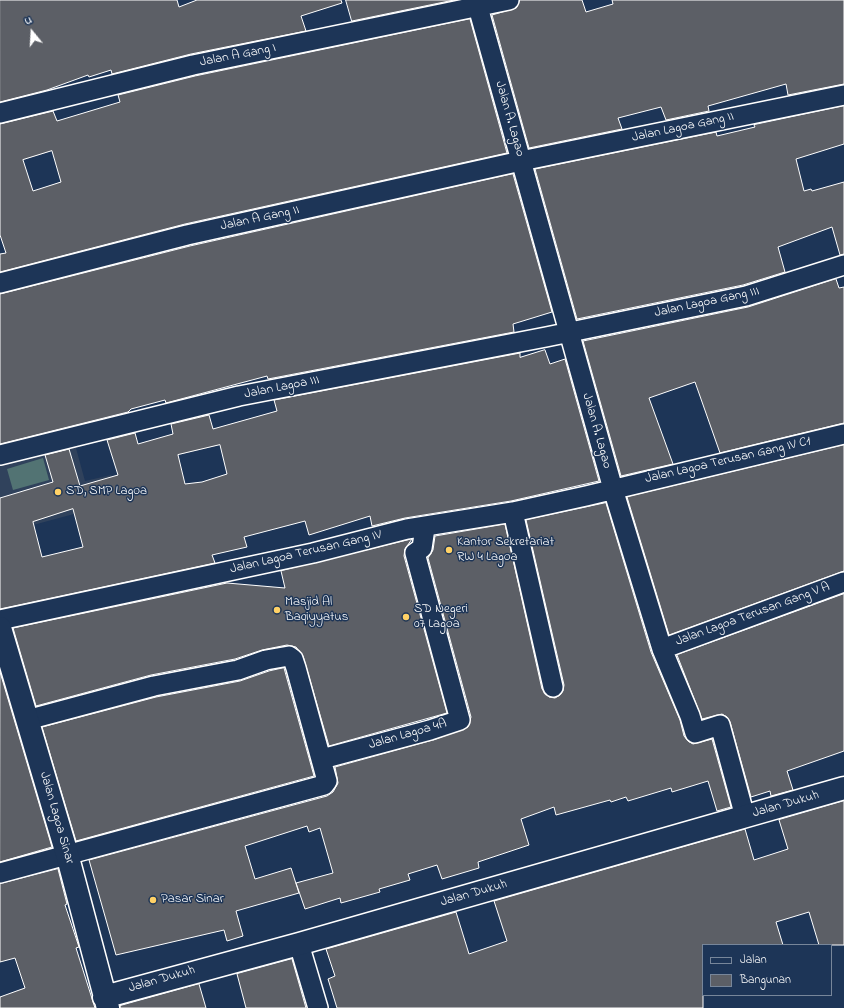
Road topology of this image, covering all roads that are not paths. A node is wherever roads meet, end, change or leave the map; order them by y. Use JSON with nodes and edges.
{"nodes":[{"id":1,"x":509,"y":0,"type":"edge"},
{"id":2,"x":477,"y":4,"type":"edge"},
{"id":3,"x":844,"y":95,"type":"edge"},
{"id":4,"x":0,"y":113,"type":"edge"},
{"id":5,"x":521,"y":161,"type":"junction"},
{"id":6,"x":844,"y":265,"type":"edge"},
{"id":7,"x":0,"y":282,"type":"edge"},
{"id":8,"x":567,"y":332,"type":"junction"},
{"id":9,"x":844,"y":434,"type":"edge"},
{"id":10,"x":0,"y":455,"type":"edge"},
{"id":11,"x":613,"y":489,"type":"junction"},
{"id":12,"x":513,"y":512,"type":"junction"},
{"id":13,"x":425,"y":528,"type":"junction"},
{"id":14,"x":844,"y":582,"type":"edge"},
{"id":15,"x":0,"y":620,"type":"edge"},
{"id":16,"x":0,"y":628,"type":"edge"},
{"id":17,"x":662,"y":649,"type":"junction"},
{"id":18,"x":553,"y":687,"type":"dead end"},
{"id":19,"x":27,"y":720,"type":"junction"},
{"id":20,"x":322,"y":759,"type":"junction"},
{"id":21,"x":844,"y":788,"type":"edge"},
{"id":22,"x":745,"y":817,"type":"junction"},
{"id":23,"x":67,"y":854,"type":"junction"},
{"id":24,"x":0,"y":873,"type":"edge"},
{"id":25,"x":299,"y":944,"type":"junction"},
{"id":26,"x":106,"y":1002,"type":"edge"},
{"id":27,"x":318,"y":1008,"type":"edge"}],
"edges":[{"from":1,"to":2,"type":"street","name":"Jalan A Gang I"},
{"from":2,"to":4,"type":"street","name":"Jalan A Gang I"},
{"from":2,"to":5,"type":"street","name":"Jalan A. Lagao"},
{"from":3,"to":5,"type":"street","name":"Jalan Lagoa Gang II"},
{"from":5,"to":7,"type":"street","name":"Jalan A Gang II"},
{"from":5,"to":8,"type":"street","name":"Jalan A. Lagao"},
{"from":6,"to":8,"type":"street","name":"Jalan Lagoa Gang III"},
{"from":8,"to":10,"type":"street","name":"Jalan Lagoa III"},
{"from":8,"to":11,"type":"street","name":"Jalan A. Lagao"},
{"from":9,"to":11,"type":"street","name":"Jalan Lagoa Terusan Gang IV C1"},
{"from":11,"to":12,"type":"street","name":"Jalan Lagoa Terusan Gang IV"},
{"from":11,"to":17,"type":"street","name":"Jalan A. Lagao"},
{"from":12,"to":13,"type":"street","name":"Jalan Lagoa Terusan Gang IV"},
{"from":12,"to":18,"type":"street"},
{"from":13,"to":15,"type":"street","name":"Jalan Lagoa Terusan Gang IV"},
{"from":13,"to":20,"type":"street","name":"Jalan Lagoa 4A"},
{"from":14,"to":17,"type":"street","name":"Jalan Lagoa Terusan Gang V A"},
{"from":16,"to":19,"type":"street","name":"Jalan Lagoa Sinar"},
{"from":17,"to":22,"type":"street","name":"Jalan A. Lagao"},
{"from":19,"to":20,"type":"street"},
{"from":19,"to":23,"type":"street","name":"Jalan Lagoa Sinar"},
{"from":20,"to":23,"type":"street"},
{"from":21,"to":22,"type":"street","name":"Jalan Dukuh"},
{"from":22,"to":25,"type":"street","name":"Jalan Dukuh"},
{"from":23,"to":24,"type":"street"},
{"from":23,"to":26,"type":"street","name":"Jalan Lagoa Sinar"},
{"from":25,"to":26,"type":"street","name":"Jalan Dukuh"},
{"from":25,"to":27,"type":"street"}]}
